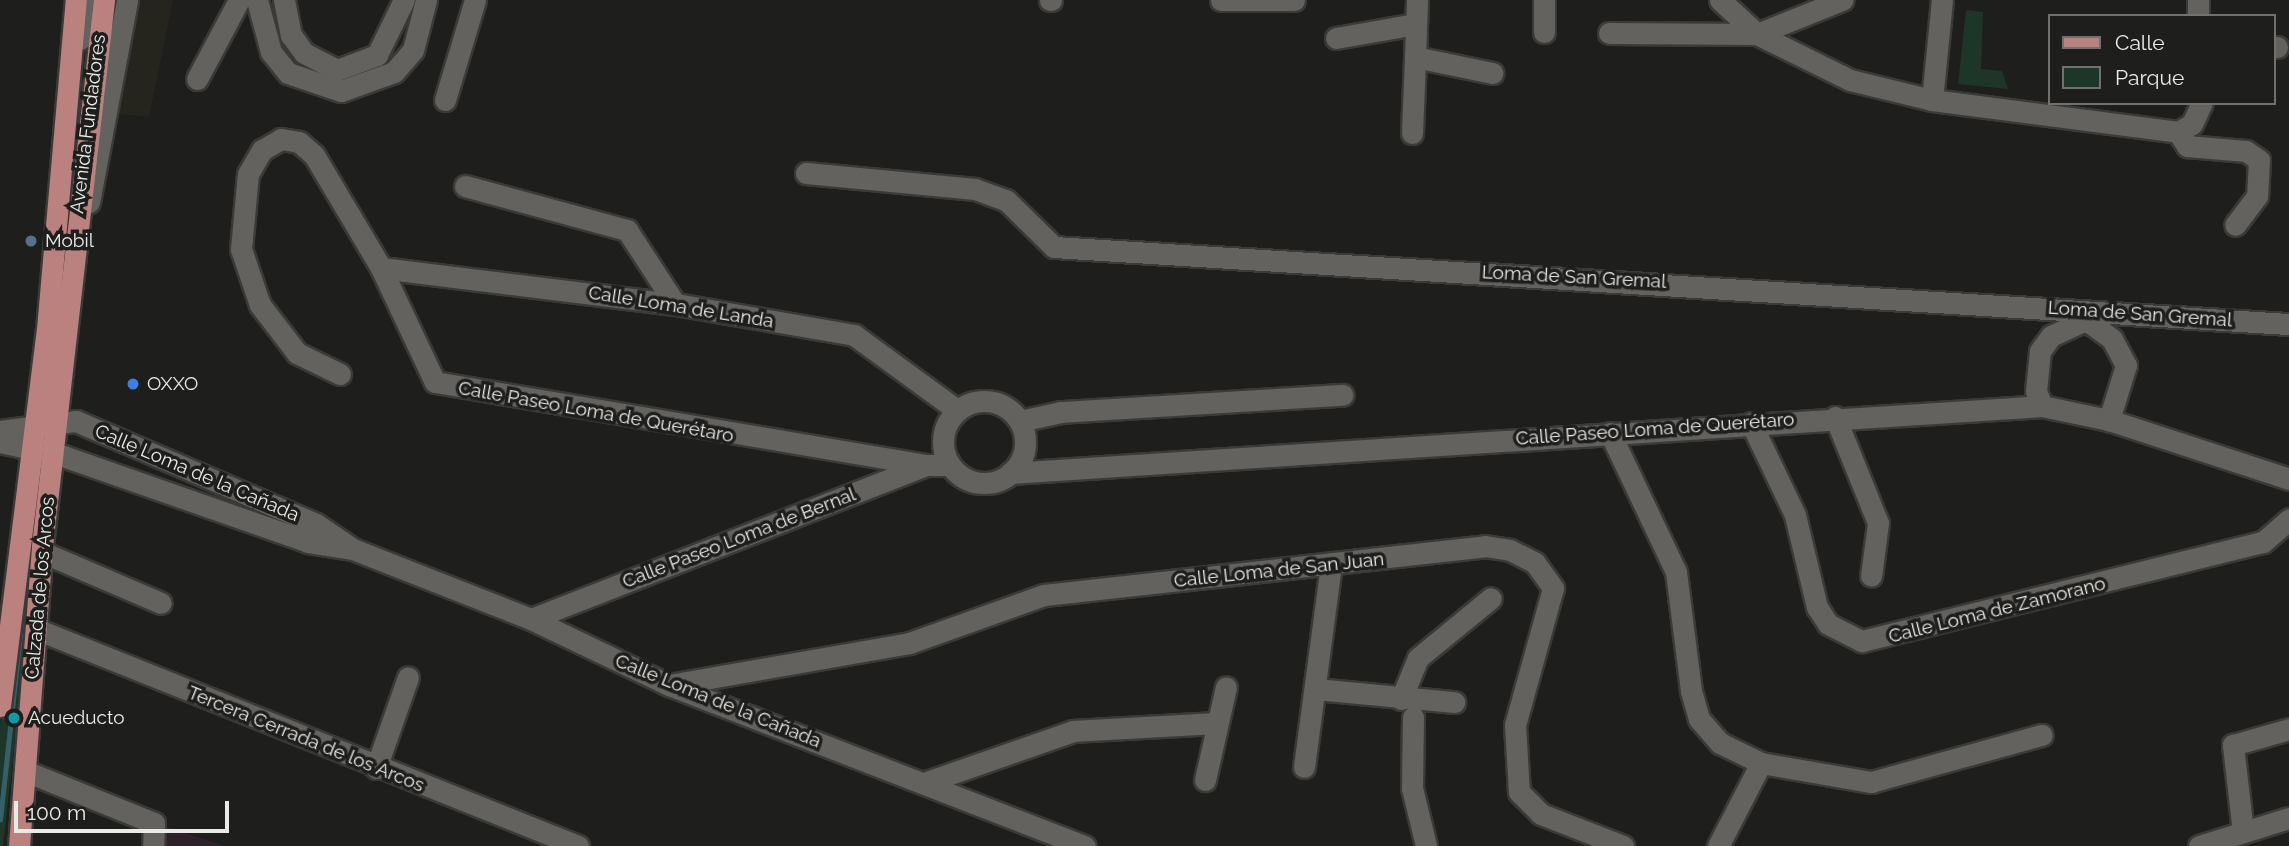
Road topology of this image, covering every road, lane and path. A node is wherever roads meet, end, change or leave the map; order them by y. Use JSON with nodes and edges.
{"nodes":[{"id":1,"x":76,"y":0,"type":"edge"},
{"id":2,"x":88,"y":0,"type":"edge"},
{"id":3,"x":104,"y":0,"type":"edge"},
{"id":4,"x":127,"y":0,"type":"edge"},
{"id":5,"x":239,"y":0,"type":"edge"},
{"id":6,"x":257,"y":0,"type":"edge"},
{"id":7,"x":284,"y":0,"type":"edge"},
{"id":8,"x":293,"y":0,"type":"edge"},
{"id":9,"x":404,"y":0,"type":"edge"},
{"id":10,"x":426,"y":0,"type":"edge"},
{"id":11,"x":475,"y":0,"type":"edge"},
{"id":12,"x":1221,"y":0,"type":"edge"},
{"id":13,"x":1294,"y":0,"type":"edge"},
{"id":14,"x":1417,"y":0,"type":"edge"},
{"id":15,"x":1545,"y":0,"type":"edge"},
{"id":16,"x":1720,"y":0,"type":"edge"},
{"id":17,"x":1737,"y":0,"type":"edge"},
{"id":18,"x":1842,"y":0,"type":"edge"},
{"id":19,"x":1942,"y":0,"type":"edge"},
{"id":20,"x":1415,"y":24,"type":"junction"},
{"id":21,"x":1544,"y":32,"type":"dead end"},
{"id":22,"x":1609,"y":33,"type":"dead end"},
{"id":23,"x":1757,"y":34,"type":"junction"},
{"id":24,"x":291,"y":35,"type":"junction"},
{"id":25,"x":1336,"y":38,"type":"dead end"},
{"id":26,"x":1415,"y":57,"type":"junction"},
{"id":27,"x":75,"y":64,"type":"junction"},
{"id":28,"x":1492,"y":73,"type":"dead end"},
{"id":29,"x":197,"y":79,"type":"dead end"},
{"id":30,"x":445,"y":100,"type":"dead end"},
{"id":31,"x":1932,"y":100,"type":"junction"},
{"id":32,"x":2201,"y":105,"type":"edge"},
{"id":33,"x":2178,"y":132,"type":"junction"},
{"id":34,"x":1412,"y":133,"type":"dead end"},
{"id":35,"x":806,"y":173,"type":"dead end"},
{"id":36,"x":465,"y":186,"type":"dead end"},
{"id":37,"x":2235,"y":225,"type":"dead end"},
{"id":38,"x":381,"y":268,"type":"junction"},
{"id":39,"x":675,"y":304,"type":"junction"},
{"id":40,"x":2087,"y":315,"type":"junction"},
{"id":41,"x":2289,"y":324,"type":"edge"},
{"id":42,"x":64,"y":331,"type":"junction"},
{"id":43,"x":340,"y":374,"type":"dead end"},
{"id":44,"x":1342,"y":395,"type":"dead end"},
{"id":45,"x":2042,"y":406,"type":"junction"},
{"id":46,"x":957,"y":410,"type":"junction"},
{"id":47,"x":1835,"y":417,"type":"junction"},
{"id":48,"x":55,"y":420,"type":"junction"},
{"id":49,"x":2109,"y":420,"type":"junction"},
{"id":50,"x":1020,"y":421,"type":"junction"},
{"id":51,"x":1751,"y":423,"type":"junction"},
{"id":52,"x":0,"y":431,"type":"edge"},
{"id":53,"x":1610,"y":433,"type":"junction"},
{"id":54,"x":31,"y":439,"type":"junction"},
{"id":55,"x":0,"y":442,"type":"edge"},
{"id":56,"x":52,"y":456,"type":"junction"},
{"id":57,"x":925,"y":465,"type":"junction"},
{"id":58,"x":949,"y":465,"type":"junction"},
{"id":59,"x":1010,"y":473,"type":"junction"},
{"id":60,"x":2289,"y":479,"type":"edge"},
{"id":61,"x":2289,"y":519,"type":"edge"},
{"id":62,"x":19,"y":544,"type":"junction"},
{"id":63,"x":42,"y":549,"type":"junction"},
{"id":64,"x":353,"y":549,"type":"junction"},
{"id":65,"x":1331,"y":565,"type":"junction"},
{"id":66,"x":1871,"y":576,"type":"dead end"},
{"id":67,"x":1491,"y":598,"type":"dead end"},
{"id":68,"x":6,"y":603,"type":"edge"},
{"id":69,"x":161,"y":603,"type":"dead end"},
{"id":70,"x":531,"y":620,"type":"junction"},
{"id":71,"x":36,"y":629,"type":"junction"},
{"id":72,"x":408,"y":677,"type":"dead end"},
{"id":73,"x":669,"y":685,"type":"junction"},
{"id":74,"x":1226,"y":687,"type":"dead end"},
{"id":75,"x":1316,"y":689,"type":"junction"},
{"id":76,"x":1401,"y":699,"type":"junction"},
{"id":77,"x":1454,"y":702,"type":"dead end"},
{"id":78,"x":0,"y":706,"type":"edge"},
{"id":79,"x":1413,"y":717,"type":"dead end"},
{"id":80,"x":1215,"y":723,"type":"junction"},
{"id":81,"x":2289,"y":729,"type":"edge"},
{"id":82,"x":2042,"y":736,"type":"dead end"},
{"id":83,"x":1761,"y":763,"type":"junction"},
{"id":84,"x":1304,"y":767,"type":"dead end"},
{"id":85,"x":376,"y":768,"type":"junction"},
{"id":86,"x":25,"y":771,"type":"junction"},
{"id":87,"x":1205,"y":780,"type":"dead end"},
{"id":88,"x":924,"y":783,"type":"junction"},
{"id":89,"x":2289,"y":818,"type":"edge"},
{"id":90,"x":2243,"y":832,"type":"junction"},
{"id":91,"x":530,"y":837,"type":"edge"},
{"id":92,"x":19,"y":846,"type":"edge"},
{"id":93,"x":153,"y":846,"type":"edge"},
{"id":94,"x":578,"y":846,"type":"edge"},
{"id":95,"x":1085,"y":846,"type":"edge"},
{"id":96,"x":1426,"y":846,"type":"edge"},
{"id":97,"x":1623,"y":846,"type":"edge"},
{"id":98,"x":1718,"y":846,"type":"edge"},
{"id":99,"x":2199,"y":846,"type":"edge"}],
"edges":[{"from":1,"to":27,"type":"main road","name":"Avenida Fundadores"},
{"from":2,"to":27,"type":"street"},
{"from":3,"to":42,"type":"main road","name":"Avenida Fundadores"},
{"from":4,"to":42,"type":"street"},
{"from":5,"to":29,"type":"street"},
{"from":6,"to":10,"type":"street"},
{"from":7,"to":24,"type":"street"},
{"from":8,"to":24,"type":"street"},
{"from":9,"to":24,"type":"street"},
{"from":11,"to":30,"type":"street"},
{"from":12,"to":13,"type":"street"},
{"from":14,"to":20,"type":"street"},
{"from":15,"to":21,"type":"street"},
{"from":16,"to":23,"type":"street"},
{"from":17,"to":23,"type":"street"},
{"from":18,"to":23,"type":"street"},
{"from":19,"to":31,"type":"street"},
{"from":20,"to":25,"type":"street"},
{"from":20,"to":26,"type":"street"},
{"from":22,"to":23,"type":"street"},
{"from":23,"to":31,"type":"street"},
{"from":26,"to":28,"type":"street"},
{"from":26,"to":34,"type":"street"},
{"from":27,"to":54,"type":"main road","name":"Avenida Fundadores"},
{"from":31,"to":33,"type":"street"},
{"from":32,"to":33,"type":"street"},
{"from":33,"to":37,"type":"street"},
{"from":35,"to":40,"type":"street","name":"Loma de San Gremal"},
{"from":36,"to":39,"type":"street"},
{"from":38,"to":39,"type":"street","name":"Calle Loma de Landa"},
{"from":38,"to":43,"type":"street","name":"Calle Paseo Loma de Querétaro"},
{"from":38,"to":57,"type":"street","name":"Calle Paseo Loma de Querétaro"},
{"from":39,"to":46,"type":"street","name":"Calle Loma de Landa"},
{"from":40,"to":41,"type":"street","name":"Loma de San Gremal"},
{"from":40,"to":45,"type":"street"},
{"from":40,"to":49,"type":"street"},
{"from":42,"to":48,"type":"main road","name":"Avenida Fundadores"},
{"from":44,"to":50,"type":"street"},
{"from":45,"to":47,"type":"street","name":"Calle Paseo Loma de Querétaro"},
{"from":45,"to":49,"type":"street","name":"Calle Paseo Loma de Querétaro"},
{"from":46,"to":50,"type":"street"},
{"from":46,"to":58,"type":"street"},
{"from":47,"to":51,"type":"street","name":"Calle Paseo Loma de Querétaro"},
{"from":47,"to":66,"type":"street"},
{"from":48,"to":54,"type":"street","name":"Calle Loma de la Cañada"},
{"from":48,"to":56,"type":"main road","name":"Avenida Fundadores"},
{"from":48,"to":64,"type":"street","name":"Calle Loma de la Cañada"},
{"from":49,"to":60,"type":"street","name":"Calle Paseo Loma de Querétaro"},
{"from":50,"to":59,"type":"street"},
{"from":51,"to":53,"type":"street","name":"Calle Paseo Loma de Querétaro"},
{"from":51,"to":61,"type":"street","name":"Calle Loma de Zamorano"},
{"from":52,"to":54,"type":"street"},
{"from":53,"to":59,"type":"street","name":"Calle Paseo Loma de Querétaro"},
{"from":53,"to":83,"type":"street"},
{"from":54,"to":55,"type":"street"},
{"from":54,"to":56,"type":"street","name":"Calle Loma de la Cañada"},
{"from":54,"to":62,"type":"main road","name":"Calzada de los Arcos"},
{"from":56,"to":63,"type":"main road","name":"Calzada de los Arcos"},
{"from":56,"to":64,"type":"street","name":"Calle Loma de la Cañada"},
{"from":57,"to":58,"type":"street","name":"Calle Paseo Loma de Bernal"},
{"from":57,"to":70,"type":"street","name":"Calle Paseo Loma de Bernal"},
{"from":58,"to":59,"type":"street"},
{"from":62,"to":63,"type":"main road"},
{"from":62,"to":68,"type":"main road","name":"Calzada de los Arcos"},
{"from":63,"to":69,"type":"street"},
{"from":63,"to":71,"type":"main road","name":"Calzada de los Arcos"},
{"from":64,"to":70,"type":"street","name":"Calle Loma de la Cañada"},
{"from":65,"to":73,"type":"street","name":"Calle Loma de San Juan"},
{"from":65,"to":75,"type":"street"},
{"from":65,"to":97,"type":"street","name":"Calle Loma de San Juan"},
{"from":67,"to":76,"type":"street"},
{"from":68,"to":78,"type":"main road","name":"Calzada de los Arcos"},
{"from":70,"to":73,"type":"street","name":"Calle Loma de la Cañada"},
{"from":71,"to":85,"type":"street","name":"Tercera Cerrada de los Arcos"},
{"from":71,"to":86,"type":"main road","name":"Calzada de los Arcos"},
{"from":72,"to":85,"type":"street"},
{"from":73,"to":88,"type":"street","name":"Calle Loma de la Cañada"},
{"from":74,"to":80,"type":"street"},
{"from":75,"to":76,"type":"street"},
{"from":75,"to":84,"type":"street"},
{"from":76,"to":77,"type":"street"},
{"from":79,"to":96,"type":"street"},
{"from":80,"to":87,"type":"street"},
{"from":80,"to":88,"type":"street"},
{"from":81,"to":90,"type":"street"},
{"from":82,"to":83,"type":"street"},
{"from":83,"to":98,"type":"street"},
{"from":85,"to":91,"type":"street","name":"Tercera Cerrada de los Arcos"},
{"from":86,"to":92,"type":"main road","name":"Calzada de los Arcos"},
{"from":86,"to":93,"type":"street"},
{"from":88,"to":95,"type":"street","name":"Calle Loma de la Cañada"},
{"from":89,"to":90,"type":"street"},
{"from":90,"to":99,"type":"street"},
{"from":91,"to":94,"type":"street","name":"Tercera Cerrada de los Arcos"}]}
